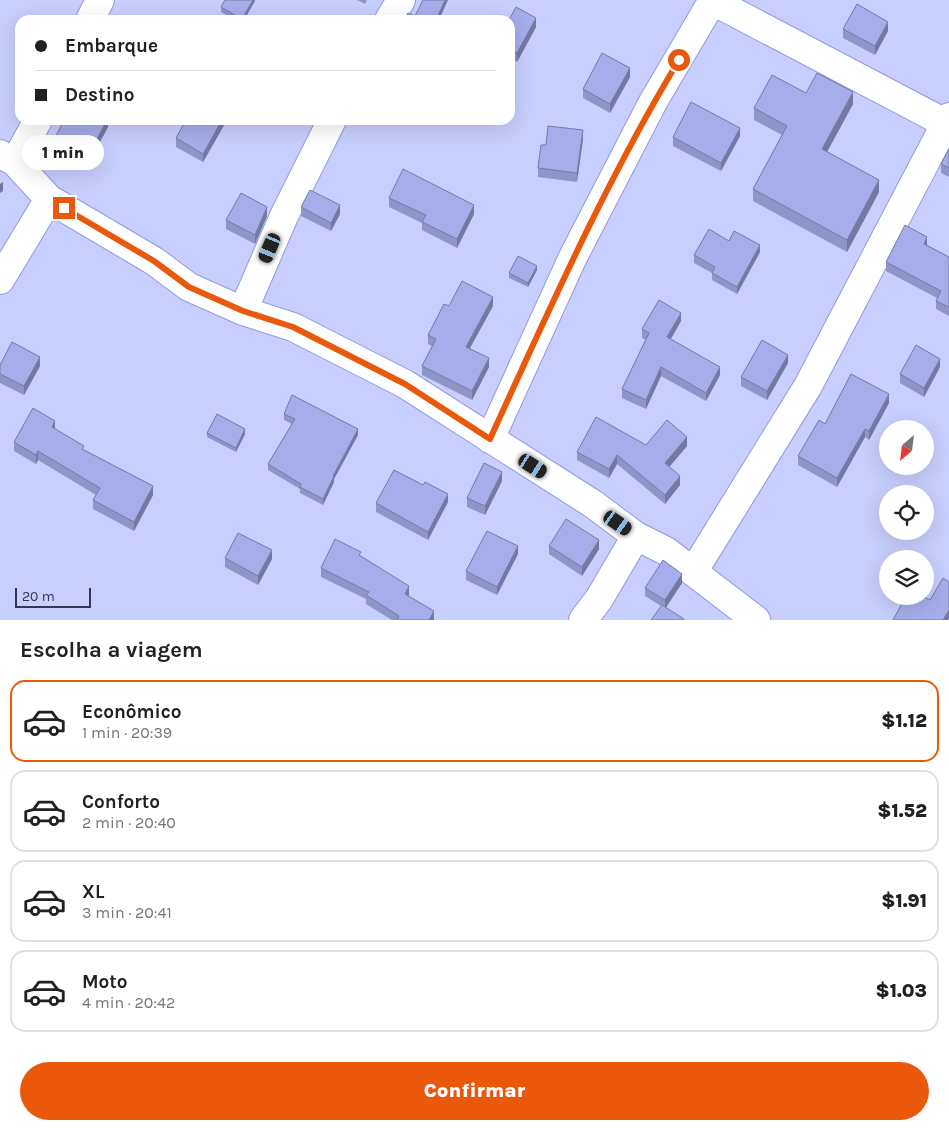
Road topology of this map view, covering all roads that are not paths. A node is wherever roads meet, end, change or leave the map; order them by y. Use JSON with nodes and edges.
{"nodes":[{"id":1,"x":100,"y":0,"type":"edge"},
{"id":2,"x":401,"y":0,"type":"edge"},
{"id":3,"x":713,"y":0,"type":"edge"},
{"id":4,"x":92,"y":15,"type":"edge"},
{"id":5,"x":392,"y":15,"type":"edge"},
{"id":6,"x":948,"y":122,"type":"edge"},
{"id":7,"x":34,"y":125,"type":"edge"},
{"id":8,"x":330,"y":125,"type":"edge"},
{"id":9,"x":8,"y":158,"type":"edge"},
{"id":10,"x":49,"y":199,"type":"junction"},
{"id":11,"x":0,"y":280,"type":"edge"},
{"id":12,"x":243,"y":311,"type":"junction"},
{"id":13,"x":490,"y":439,"type":"junction"},
{"id":14,"x":636,"y":536,"type":"junction"},
{"id":15,"x":693,"y":572,"type":"junction"},
{"id":16,"x":583,"y":620,"type":"edge"},
{"id":17,"x":756,"y":620,"type":"edge"}],
"edges":[{"from":1,"to":4,"type":"street"},
{"from":2,"to":5,"type":"street"},
{"from":3,"to":6,"type":"street"},
{"from":3,"to":13,"type":"street"},
{"from":6,"to":15,"type":"street"},
{"from":7,"to":9,"type":"street"},
{"from":8,"to":12,"type":"street"},
{"from":9,"to":10,"type":"street"},
{"from":10,"to":11,"type":"street"},
{"from":10,"to":12,"type":"street"},
{"from":12,"to":13,"type":"street"},
{"from":13,"to":14,"type":"street"},
{"from":14,"to":15,"type":"street"},
{"from":14,"to":16,"type":"street"},
{"from":15,"to":17,"type":"street"}]}
